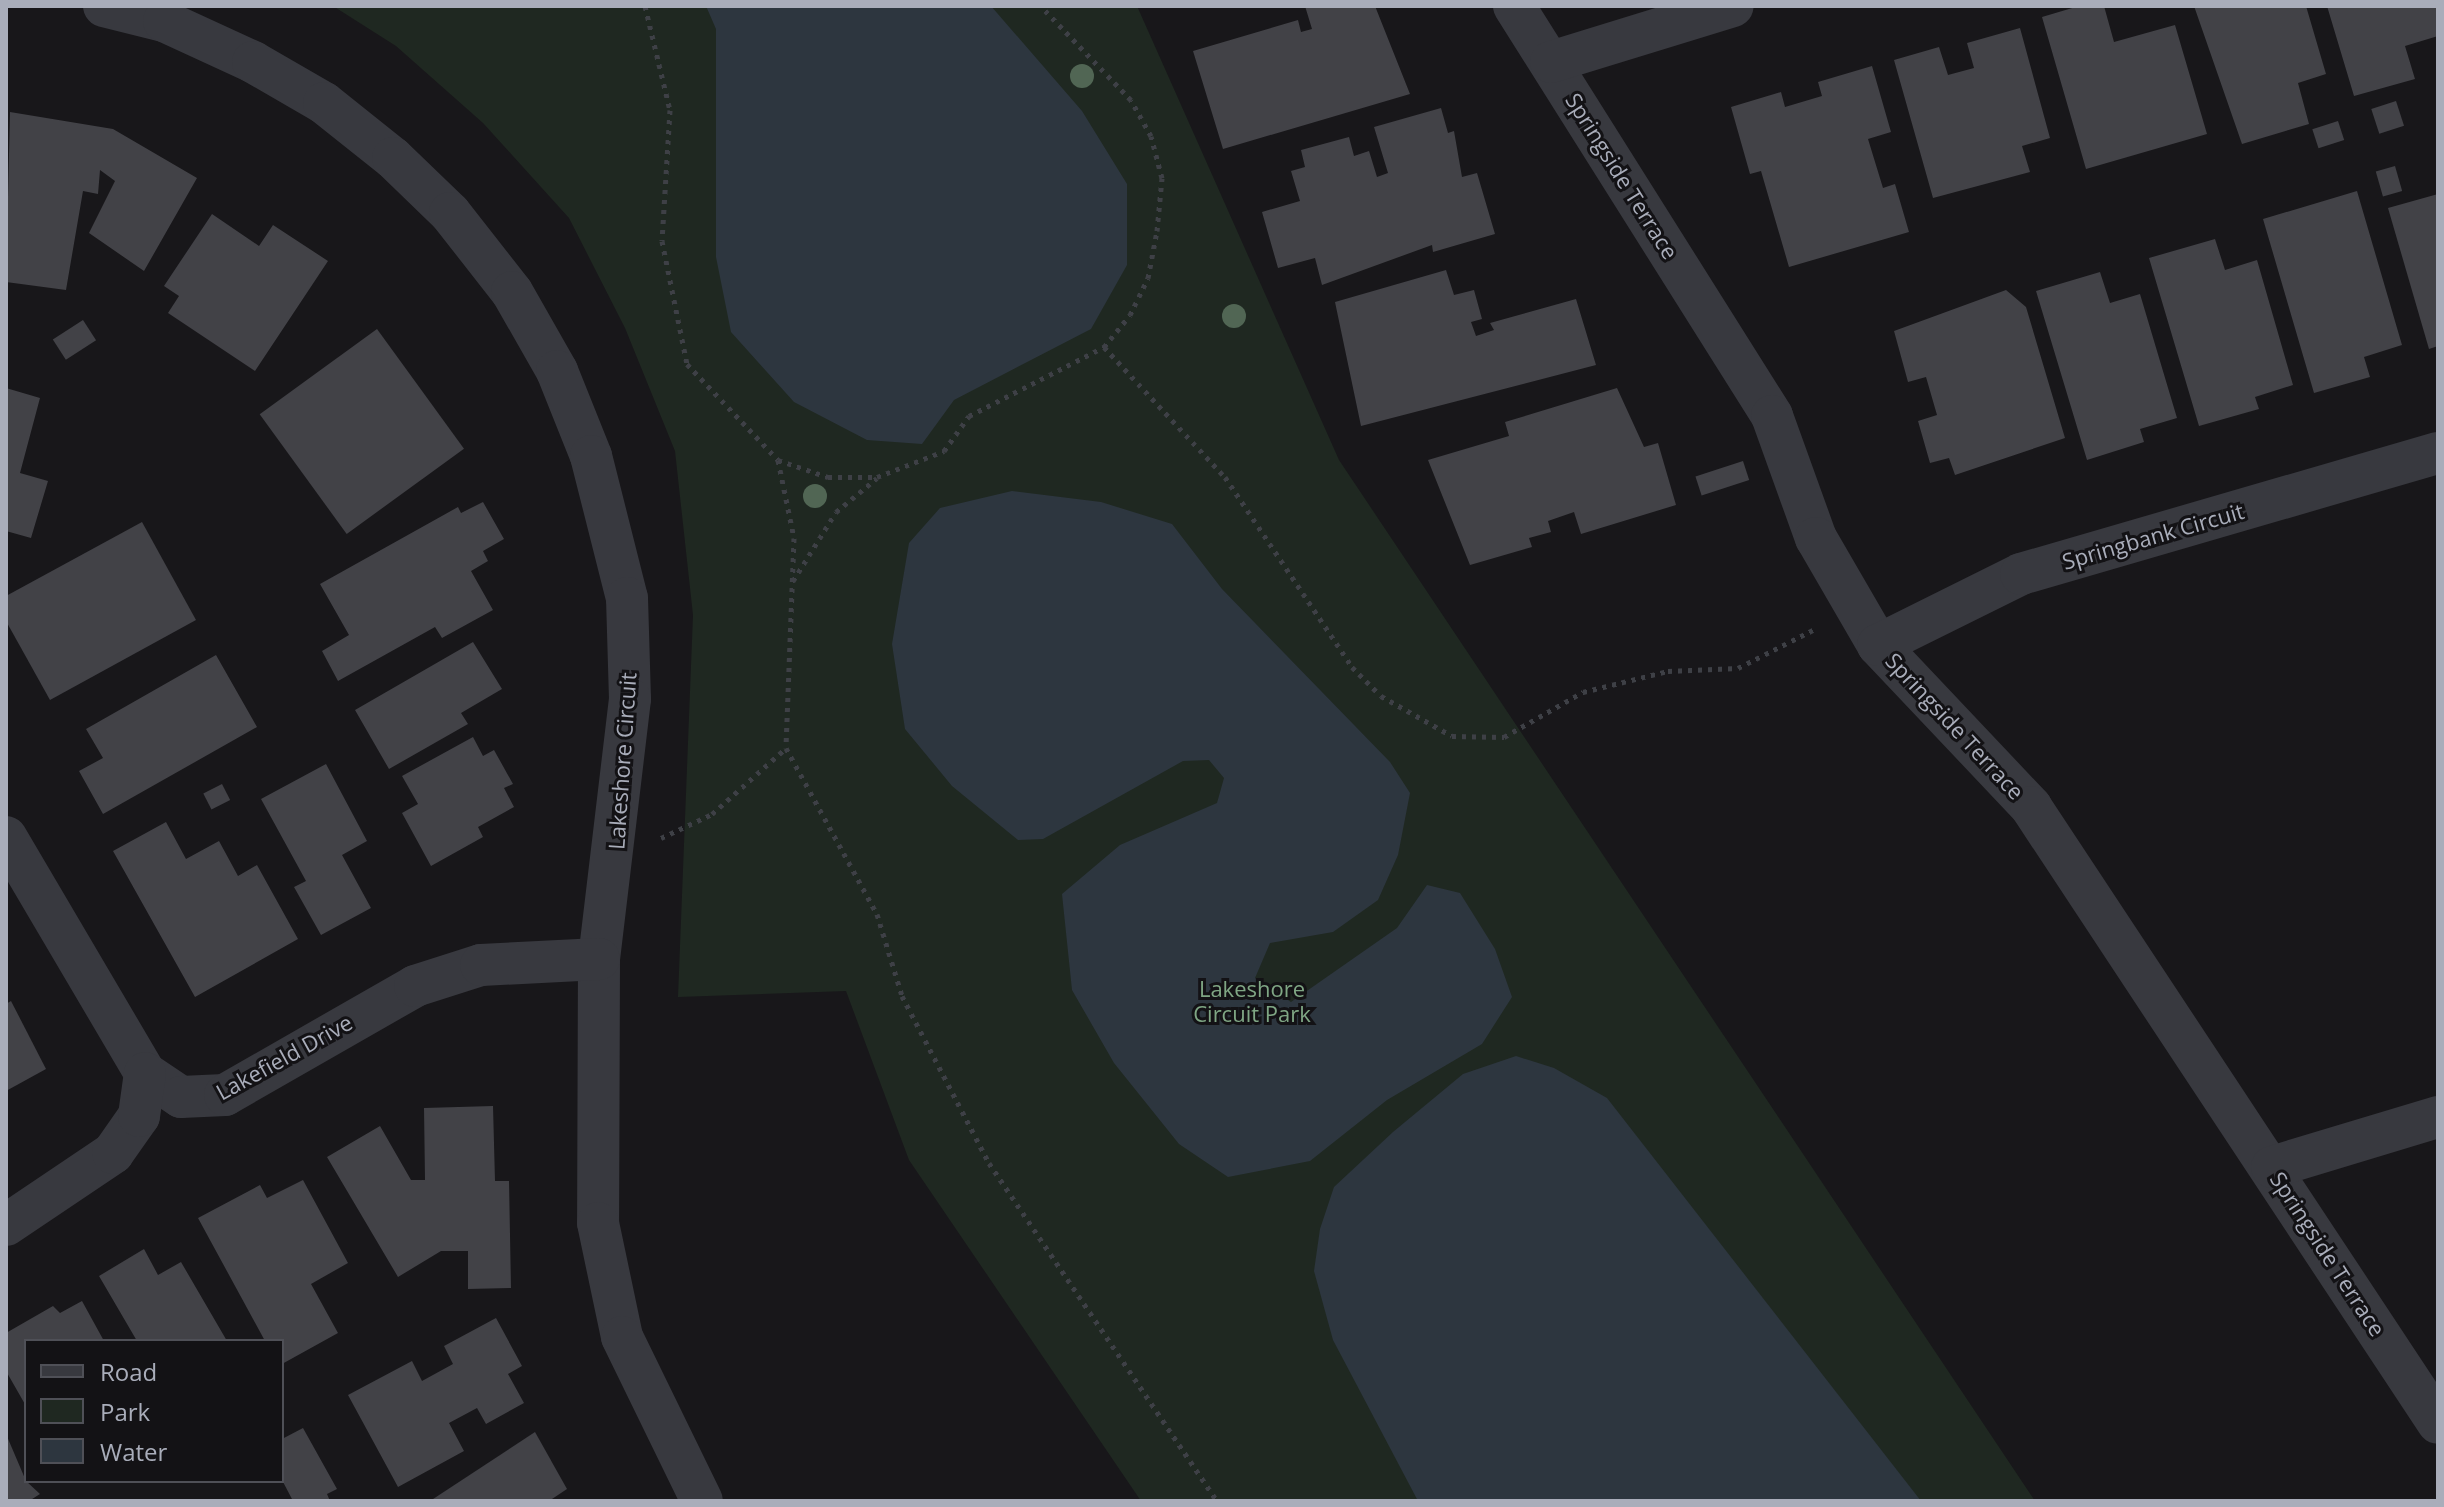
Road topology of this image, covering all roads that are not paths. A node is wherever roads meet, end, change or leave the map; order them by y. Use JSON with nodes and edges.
{"nodes":[{"id":1,"x":104,"y":6,"type":"edge"},
{"id":2,"x":1514,"y":6,"type":"edge"},
{"id":3,"x":1733,"y":6,"type":"edge"},
{"id":4,"x":1551,"y":62,"type":"junction"},
{"id":5,"x":2438,"y":453,"type":"edge"},
{"id":6,"x":1878,"y":645,"type":"junction"},
{"id":7,"x":6,"y":837,"type":"edge"},
{"id":8,"x":599,"y":959,"type":"junction"},
{"id":9,"x":145,"y":1073,"type":"junction"},
{"id":10,"x":2438,"y":1117,"type":"edge"},
{"id":11,"x":2272,"y":1167,"type":"junction"},
{"id":12,"x":6,"y":1225,"type":"edge"},
{"id":13,"x":2438,"y":1423,"type":"edge"},
{"id":14,"x":702,"y":1501,"type":"edge"}],
"edges":[{"from":1,"to":8,"type":"street","name":"Lakeshore Circuit"},
{"from":2,"to":4,"type":"street","name":"Springside Terrace"},
{"from":3,"to":4,"type":"street"},
{"from":4,"to":6,"type":"street","name":"Springside Terrace"},
{"from":5,"to":6,"type":"street","name":"Springbank Circuit"},
{"from":6,"to":11,"type":"street","name":"Springside Terrace"},
{"from":7,"to":9,"type":"street","name":"Lakefield Drive"},
{"from":8,"to":9,"type":"street","name":"Lakefield Drive"},
{"from":8,"to":14,"type":"street","name":"Lakeshore Circuit"},
{"from":9,"to":12,"type":"street"},
{"from":10,"to":11,"type":"street"},
{"from":11,"to":13,"type":"street","name":"Springside Terrace"}]}
